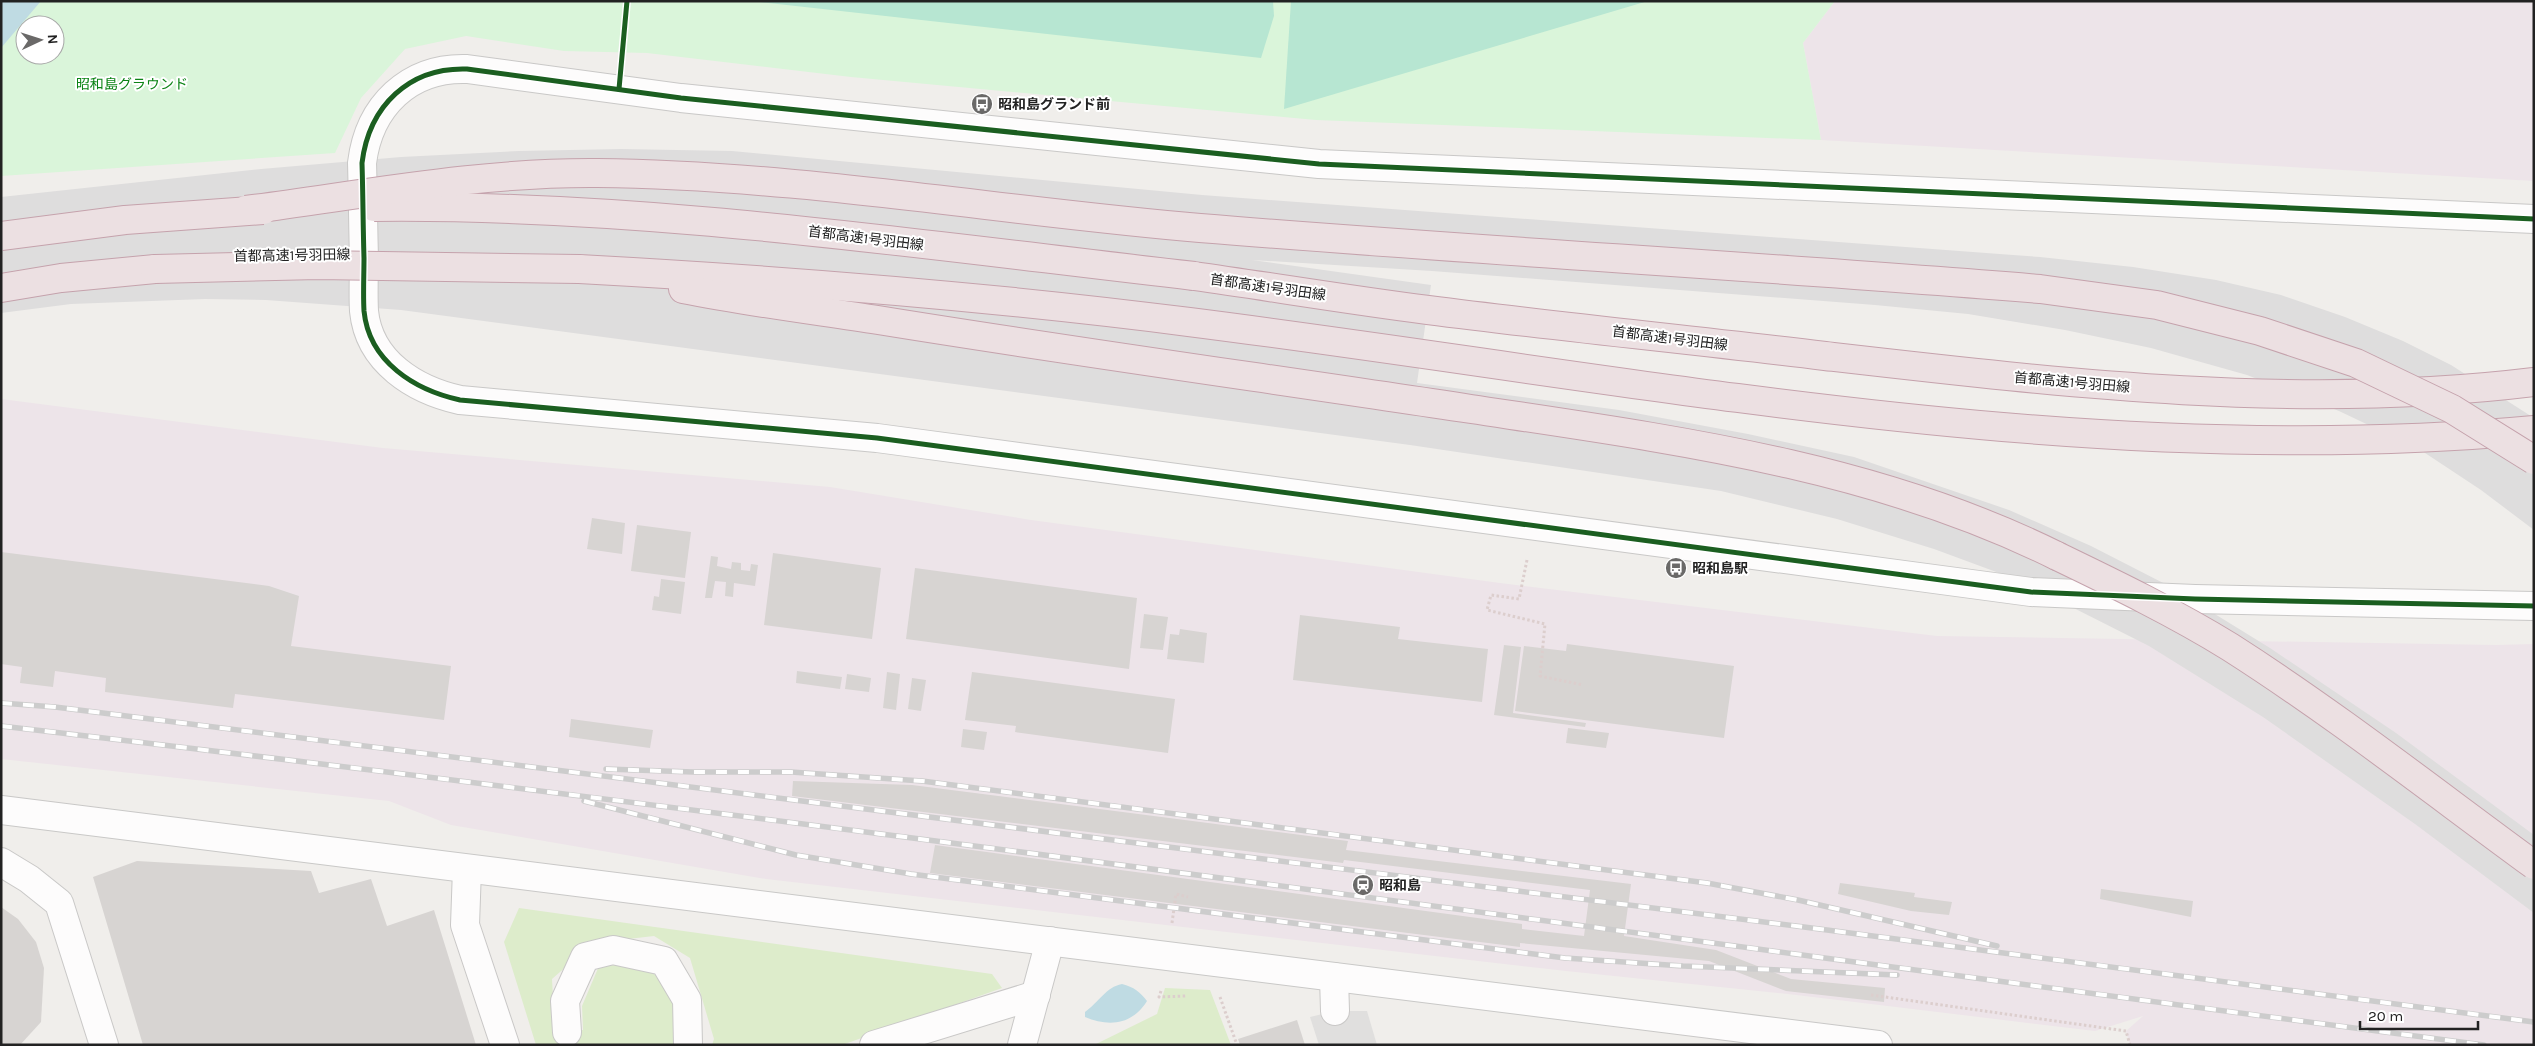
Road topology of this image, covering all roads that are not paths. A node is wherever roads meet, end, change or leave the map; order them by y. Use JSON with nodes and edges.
{"nodes":[{"id":1,"x":246,"y":210,"type":"junction"},
{"id":2,"x":2534,"y":219,"type":"edge"},
{"id":3,"x":1,"y":236,"type":"edge"},
{"id":4,"x":579,"y":269,"type":"junction"},
{"id":5,"x":1,"y":288,"type":"edge"},
{"id":6,"x":2534,"y":382,"type":"edge"},
{"id":7,"x":2534,"y":430,"type":"edge"},
{"id":8,"x":2534,"y":460,"type":"edge"},
{"id":9,"x":2534,"y":606,"type":"edge"},
{"id":10,"x":1,"y":810,"type":"edge"},
{"id":11,"x":1,"y":862,"type":"edge"},
{"id":12,"x":2534,"y":866,"type":"edge"},
{"id":13,"x":467,"y":868,"type":"junction"},
{"id":14,"x":1050,"y":941,"type":"junction"},
{"id":15,"x":1334,"y":977,"type":"junction"},
{"id":16,"x":1036,"y":995,"type":"junction"},
{"id":17,"x":1335,"y":1011,"type":"dead end"},
{"id":18,"x":567,"y":1032,"type":"dead end"},
{"id":19,"x":104,"y":1045,"type":"edge"},
{"id":20,"x":505,"y":1045,"type":"edge"},
{"id":21,"x":688,"y":1045,"type":"edge"},
{"id":22,"x":874,"y":1045,"type":"edge"},
{"id":23,"x":1022,"y":1045,"type":"edge"},
{"id":24,"x":1878,"y":1045,"type":"edge"}],
"edges":[{"from":1,"to":3,"type":"highway","name":"首都高速1号羽田線","bridge":true},
{"from":1,"to":6,"type":"highway","name":"首都高速1号羽田線","bridge":true},
{"from":1,"to":8,"type":"highway","bridge":true},
{"from":2,"to":9,"type":"street"},
{"from":4,"to":5,"type":"highway","name":"首都高速1号羽田線","bridge":true},
{"from":4,"to":7,"type":"highway","name":"首都高速1号羽田線"},
{"from":4,"to":12,"type":"highway","bridge":true},
{"from":10,"to":13,"type":"street"},
{"from":11,"to":19,"type":"street"},
{"from":13,"to":14,"type":"street"},
{"from":13,"to":20,"type":"street"},
{"from":14,"to":15,"type":"street"},
{"from":14,"to":16,"type":"street"},
{"from":15,"to":17,"type":"street"},
{"from":15,"to":24,"type":"street"},
{"from":16,"to":22,"type":"street"},
{"from":16,"to":23,"type":"street"},
{"from":18,"to":21,"type":"street"}]}
